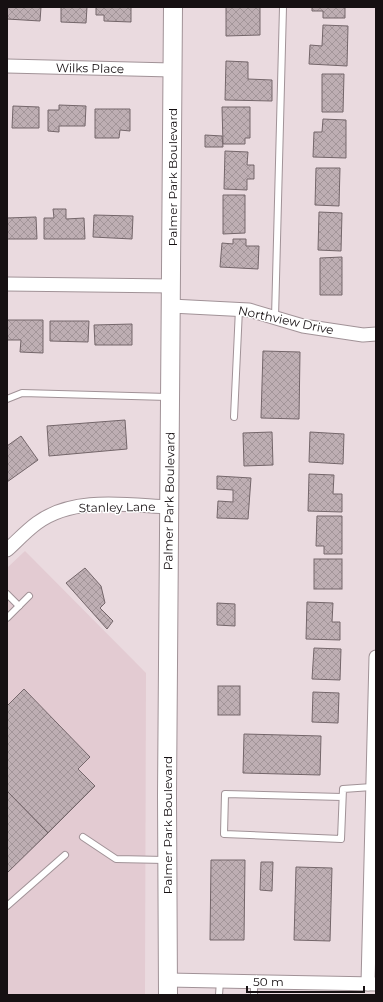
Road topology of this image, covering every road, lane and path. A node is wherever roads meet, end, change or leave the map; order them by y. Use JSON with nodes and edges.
{"nodes":[{"id":1,"x":173,"y":7,"type":"edge"},
{"id":2,"x":283,"y":7,"type":"edge"},
{"id":3,"x":7,"y":66,"type":"edge"},
{"id":4,"x":172,"y":70,"type":"junction"},
{"id":5,"x":7,"y":284,"type":"edge"},
{"id":6,"x":172,"y":286,"type":"junction"},
{"id":7,"x":171,"y":306,"type":"junction"},
{"id":8,"x":239,"y":309,"type":"junction"},
{"id":9,"x":275,"y":318,"type":"junction"},
{"id":10,"x":376,"y":334,"type":"edge"},
{"id":11,"x":170,"y":397,"type":"junction"},
{"id":12,"x":7,"y":399,"type":"edge"},
{"id":13,"x":234,"y":417,"type":"dead end"},
{"id":14,"x":169,"y":507,"type":"junction"},
{"id":15,"x":7,"y":550,"type":"edge"},
{"id":16,"x":7,"y":594,"type":"edge"},
{"id":17,"x":29,"y":596,"type":"dead end"},
{"id":18,"x":19,"y":606,"type":"junction"},
{"id":19,"x":7,"y":618,"type":"edge"},
{"id":20,"x":376,"y":657,"type":"edge"},
{"id":21,"x":376,"y":662,"type":"edge"},
{"id":22,"x":374,"y":772,"type":"edge"},
{"id":23,"x":372,"y":787,"type":"junction"},
{"id":24,"x":342,"y":797,"type":"junction"},
{"id":25,"x":83,"y":837,"type":"dead end"},
{"id":26,"x":65,"y":855,"type":"dead end"},
{"id":27,"x":167,"y":860,"type":"junction"},
{"id":28,"x":373,"y":878,"type":"edge"},
{"id":29,"x":7,"y":906,"type":"edge"},
{"id":30,"x":220,"y":981,"type":"junction"},
{"id":31,"x":372,"y":984,"type":"edge"},
{"id":32,"x":168,"y":988,"type":"edge"},
{"id":33,"x":254,"y":989,"type":"edge"},
{"id":34,"x":219,"y":995,"type":"edge"}],
"edges":[{"from":1,"to":4,"type":"main road","name":"Palmer Park Boulevard"},
{"from":2,"to":9,"type":"lane"},
{"from":3,"to":4,"type":"street","name":"Wilks Place"},
{"from":4,"to":6,"type":"main road","name":"Palmer Park Boulevard"},
{"from":5,"to":6,"type":"street"},
{"from":6,"to":7,"type":"main road","name":"Palmer Park Boulevard"},
{"from":7,"to":8,"type":"street","name":"Northview Drive"},
{"from":7,"to":11,"type":"main road","name":"Palmer Park Boulevard"},
{"from":8,"to":9,"type":"street","name":"Northview Drive"},
{"from":8,"to":13,"type":"lane"},
{"from":9,"to":10,"type":"street","name":"Northview Drive"},
{"from":11,"to":12,"type":"lane"},
{"from":11,"to":14,"type":"main road","name":"Palmer Park Boulevard"},
{"from":14,"to":15,"type":"street","name":"Stanley Lane"},
{"from":14,"to":27,"type":"main road","name":"Palmer Park Boulevard"},
{"from":16,"to":18,"type":"lane"},
{"from":17,"to":18,"type":"lane"},
{"from":18,"to":19,"type":"lane"},
{"from":20,"to":21,"type":"street"},
{"from":21,"to":22,"type":"street"},
{"from":22,"to":23,"type":"street"},
{"from":23,"to":24,"type":"lane"},
{"from":23,"to":28,"type":"street"},
{"from":24,"to":24,"type":"lane"},
{"from":25,"to":27,"type":"lane"},
{"from":26,"to":29,"type":"lane"},
{"from":27,"to":32,"type":"main road","name":"Palmer Park Boulevard"},
{"from":28,"to":31,"type":"street"},
{"from":30,"to":32,"type":"street"},
{"from":30,"to":33,"type":"street"},
{"from":30,"to":34,"type":"lane"},
{"from":31,"to":33,"type":"street"}]}
